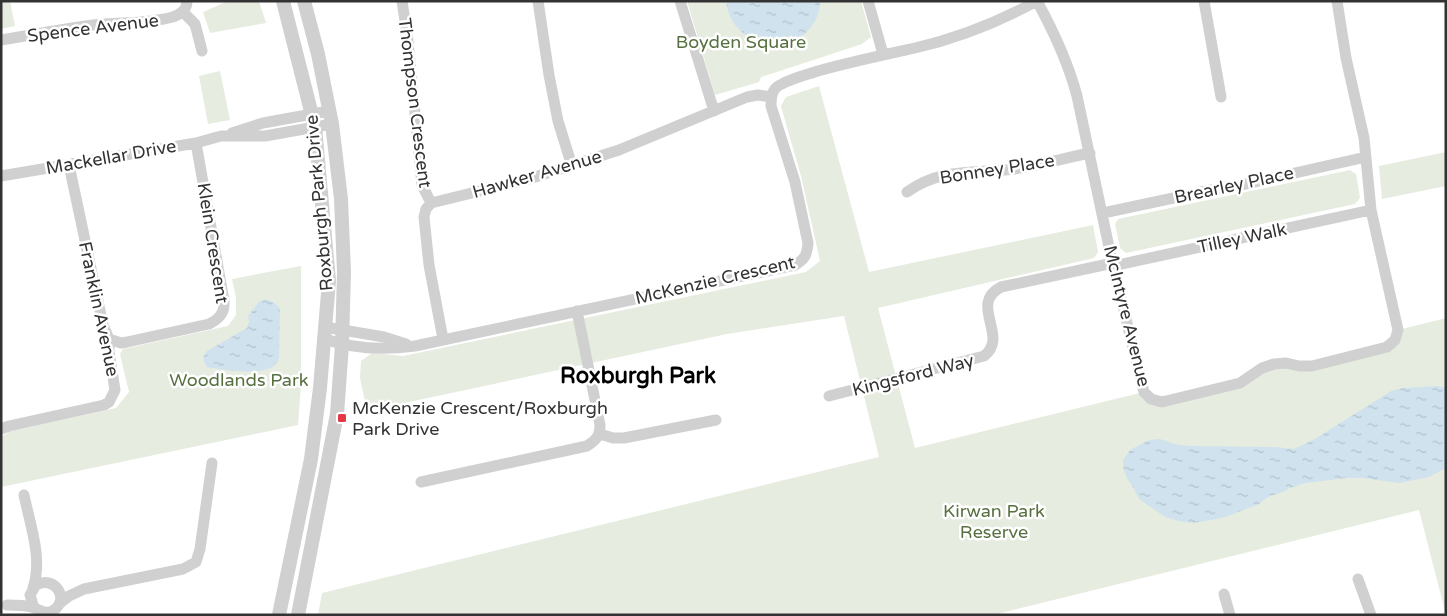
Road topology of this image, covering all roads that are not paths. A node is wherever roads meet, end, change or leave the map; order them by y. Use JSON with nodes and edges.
{"nodes":[{"id":1,"x":402,"y":1,"type":"edge"},
{"id":2,"x":538,"y":1,"type":"edge"},
{"id":3,"x":680,"y":1,"type":"edge"},
{"id":4,"x":868,"y":1,"type":"edge"},
{"id":5,"x":1037,"y":1,"type":"edge"},
{"id":6,"x":1204,"y":1,"type":"edge"},
{"id":7,"x":1337,"y":1,"type":"edge"},
{"id":8,"x":304,"y":2,"type":"edge"},
{"id":9,"x":284,"y":6,"type":"edge"},
{"id":10,"x":185,"y":7,"type":"edge"},
{"id":11,"x":1,"y":40,"type":"edge"},
{"id":12,"x":202,"y":51,"type":"dead end"},
{"id":13,"x":883,"y":54,"type":"junction"},
{"id":14,"x":771,"y":97,"type":"junction"},
{"id":15,"x":1221,"y":97,"type":"dead end"},
{"id":16,"x":714,"y":110,"type":"junction"},
{"id":17,"x":330,"y":117,"type":"junction"},
{"id":18,"x":313,"y":121,"type":"junction"},
{"id":19,"x":196,"y":142,"type":"junction"},
{"id":20,"x":1090,"y":153,"type":"junction"},
{"id":21,"x":1366,"y":157,"type":"junction"},
{"id":22,"x":69,"y":165,"type":"junction"},
{"id":23,"x":572,"y":166,"type":"junction"},
{"id":24,"x":1,"y":176,"type":"edge"},
{"id":25,"x":907,"y":192,"type":"dead end"},
{"id":26,"x":431,"y":203,"type":"junction"},
{"id":27,"x":1372,"y":210,"type":"junction"},
{"id":28,"x":1103,"y":213,"type":"junction"},
{"id":29,"x":1113,"y":264,"type":"junction"},
{"id":30,"x":577,"y":311,"type":"junction"},
{"id":31,"x":343,"y":329,"type":"junction"},
{"id":32,"x":324,"y":333,"type":"junction"},
{"id":33,"x":109,"y":339,"type":"junction"},
{"id":34,"x":443,"y":339,"type":"junction"},
{"id":35,"x":342,"y":345,"type":"junction"},
{"id":36,"x":415,"y":346,"type":"junction"},
{"id":37,"x":829,"y":396,"type":"dead end"},
{"id":38,"x":716,"y":420,"type":"dead end"},
{"id":39,"x":1,"y":429,"type":"edge"},
{"id":40,"x":600,"y":434,"type":"junction"},
{"id":41,"x":212,"y":463,"type":"dead end"},
{"id":42,"x":421,"y":482,"type":"dead end"},
{"id":43,"x":24,"y":495,"type":"dead end"},
{"id":44,"x":38,"y":560,"type":"junction"},
{"id":45,"x":1358,"y":579,"type":"dead end"},
{"id":46,"x":54,"y":585,"type":"junction"},
{"id":47,"x":32,"y":589,"type":"junction"},
{"id":48,"x":84,"y":589,"type":"junction"},
{"id":49,"x":1224,"y":594,"type":"dead end"},
{"id":50,"x":4,"y":606,"type":"edge"},
{"id":51,"x":57,"y":608,"type":"edge"},
{"id":52,"x":39,"y":611,"type":"edge"},
{"id":53,"x":279,"y":615,"type":"edge"},
{"id":54,"x":298,"y":615,"type":"edge"},
{"id":55,"x":1230,"y":615,"type":"edge"},
{"id":56,"x":1370,"y":615,"type":"edge"}],
"edges":[{"from":1,"to":26,"type":"street","name":"Thompson Crescent"},
{"from":2,"to":23,"type":"street"},
{"from":3,"to":16,"type":"street"},
{"from":4,"to":13,"type":"street"},
{"from":5,"to":13,"type":"street"},
{"from":5,"to":20,"type":"street","name":"McIntyre Avenue"},
{"from":6,"to":15,"type":"street"},
{"from":7,"to":21,"type":"street","name":"McIntyre Avenue"},
{"from":8,"to":17,"type":"street","name":"Roxburgh Park Drive"},
{"from":9,"to":18,"type":"street","name":"Roxburgh Park Drive"},
{"from":10,"to":11,"type":"street","name":"Spence Avenue"},
{"from":10,"to":12,"type":"street","name":"Spence Avenue"},
{"from":13,"to":14,"type":"street"},
{"from":14,"to":16,"type":"street","name":"Hawker Avenue"},
{"from":14,"to":30,"type":"street","name":"McKenzie Crescent"},
{"from":16,"to":23,"type":"street","name":"Hawker Avenue"},
{"from":17,"to":18,"type":"street","name":"Mackellar Drive"},
{"from":17,"to":31,"type":"street","name":"Roxburgh Park Drive"},
{"from":18,"to":19,"type":"street","name":"Mackellar Drive"},
{"from":18,"to":32,"type":"street","name":"Roxburgh Park Drive"},
{"from":19,"to":22,"type":"street","name":"Mackellar Drive"},
{"from":19,"to":33,"type":"street","name":"Klein Crescent"},
{"from":20,"to":25,"type":"street","name":"Bonney Place"},
{"from":20,"to":28,"type":"street","name":"McIntyre Avenue"},
{"from":21,"to":27,"type":"street","name":"McIntyre Avenue"},
{"from":21,"to":28,"type":"street","name":"Brearley Place"},
{"from":22,"to":24,"type":"street","name":"Mackellar Drive"},
{"from":22,"to":33,"type":"street","name":"Franklin Avenue"},
{"from":23,"to":26,"type":"street","name":"Hawker Avenue"},
{"from":26,"to":34,"type":"street"},
{"from":27,"to":29,"type":"street","name":"Tilley Walk"},
{"from":27,"to":29,"type":"street","name":"McIntyre Avenue"},
{"from":28,"to":29,"type":"street","name":"McIntyre Avenue"},
{"from":29,"to":37,"type":"street","name":"Kingsford Way"},
{"from":30,"to":34,"type":"street","name":"McKenzie Crescent"},
{"from":30,"to":40,"type":"street"},
{"from":31,"to":32,"type":"street","name":"McKenzie Crescent"},
{"from":31,"to":35,"type":"street","name":"Roxburgh Park Drive"},
{"from":31,"to":36,"type":"street","name":"McKenzie Crescent"},
{"from":32,"to":35,"type":"street","name":"McKenzie Crescent"},
{"from":32,"to":53,"type":"street","name":"Roxburgh Park Drive"},
{"from":33,"to":39,"type":"street","name":"Franklin Avenue"},
{"from":34,"to":36,"type":"street","name":"McKenzie Crescent"},
{"from":35,"to":36,"type":"street","name":"McKenzie Crescent"},
{"from":35,"to":54,"type":"street","name":"Roxburgh Park Drive"},
{"from":38,"to":40,"type":"street"},
{"from":40,"to":42,"type":"street"},
{"from":41,"to":48,"type":"street"},
{"from":43,"to":44,"type":"street"},
{"from":44,"to":46,"type":"street"},
{"from":44,"to":47,"type":"street"},
{"from":45,"to":56,"type":"street"},
{"from":46,"to":47,"type":"street"},
{"from":46,"to":48,"type":"street"},
{"from":46,"to":51,"type":"street"},
{"from":47,"to":50,"type":"street"},
{"from":47,"to":52,"type":"street"},
{"from":48,"to":51,"type":"street"},
{"from":49,"to":55,"type":"street"},
{"from":50,"to":52,"type":"street"},
{"from":51,"to":52,"type":"street"}]}
